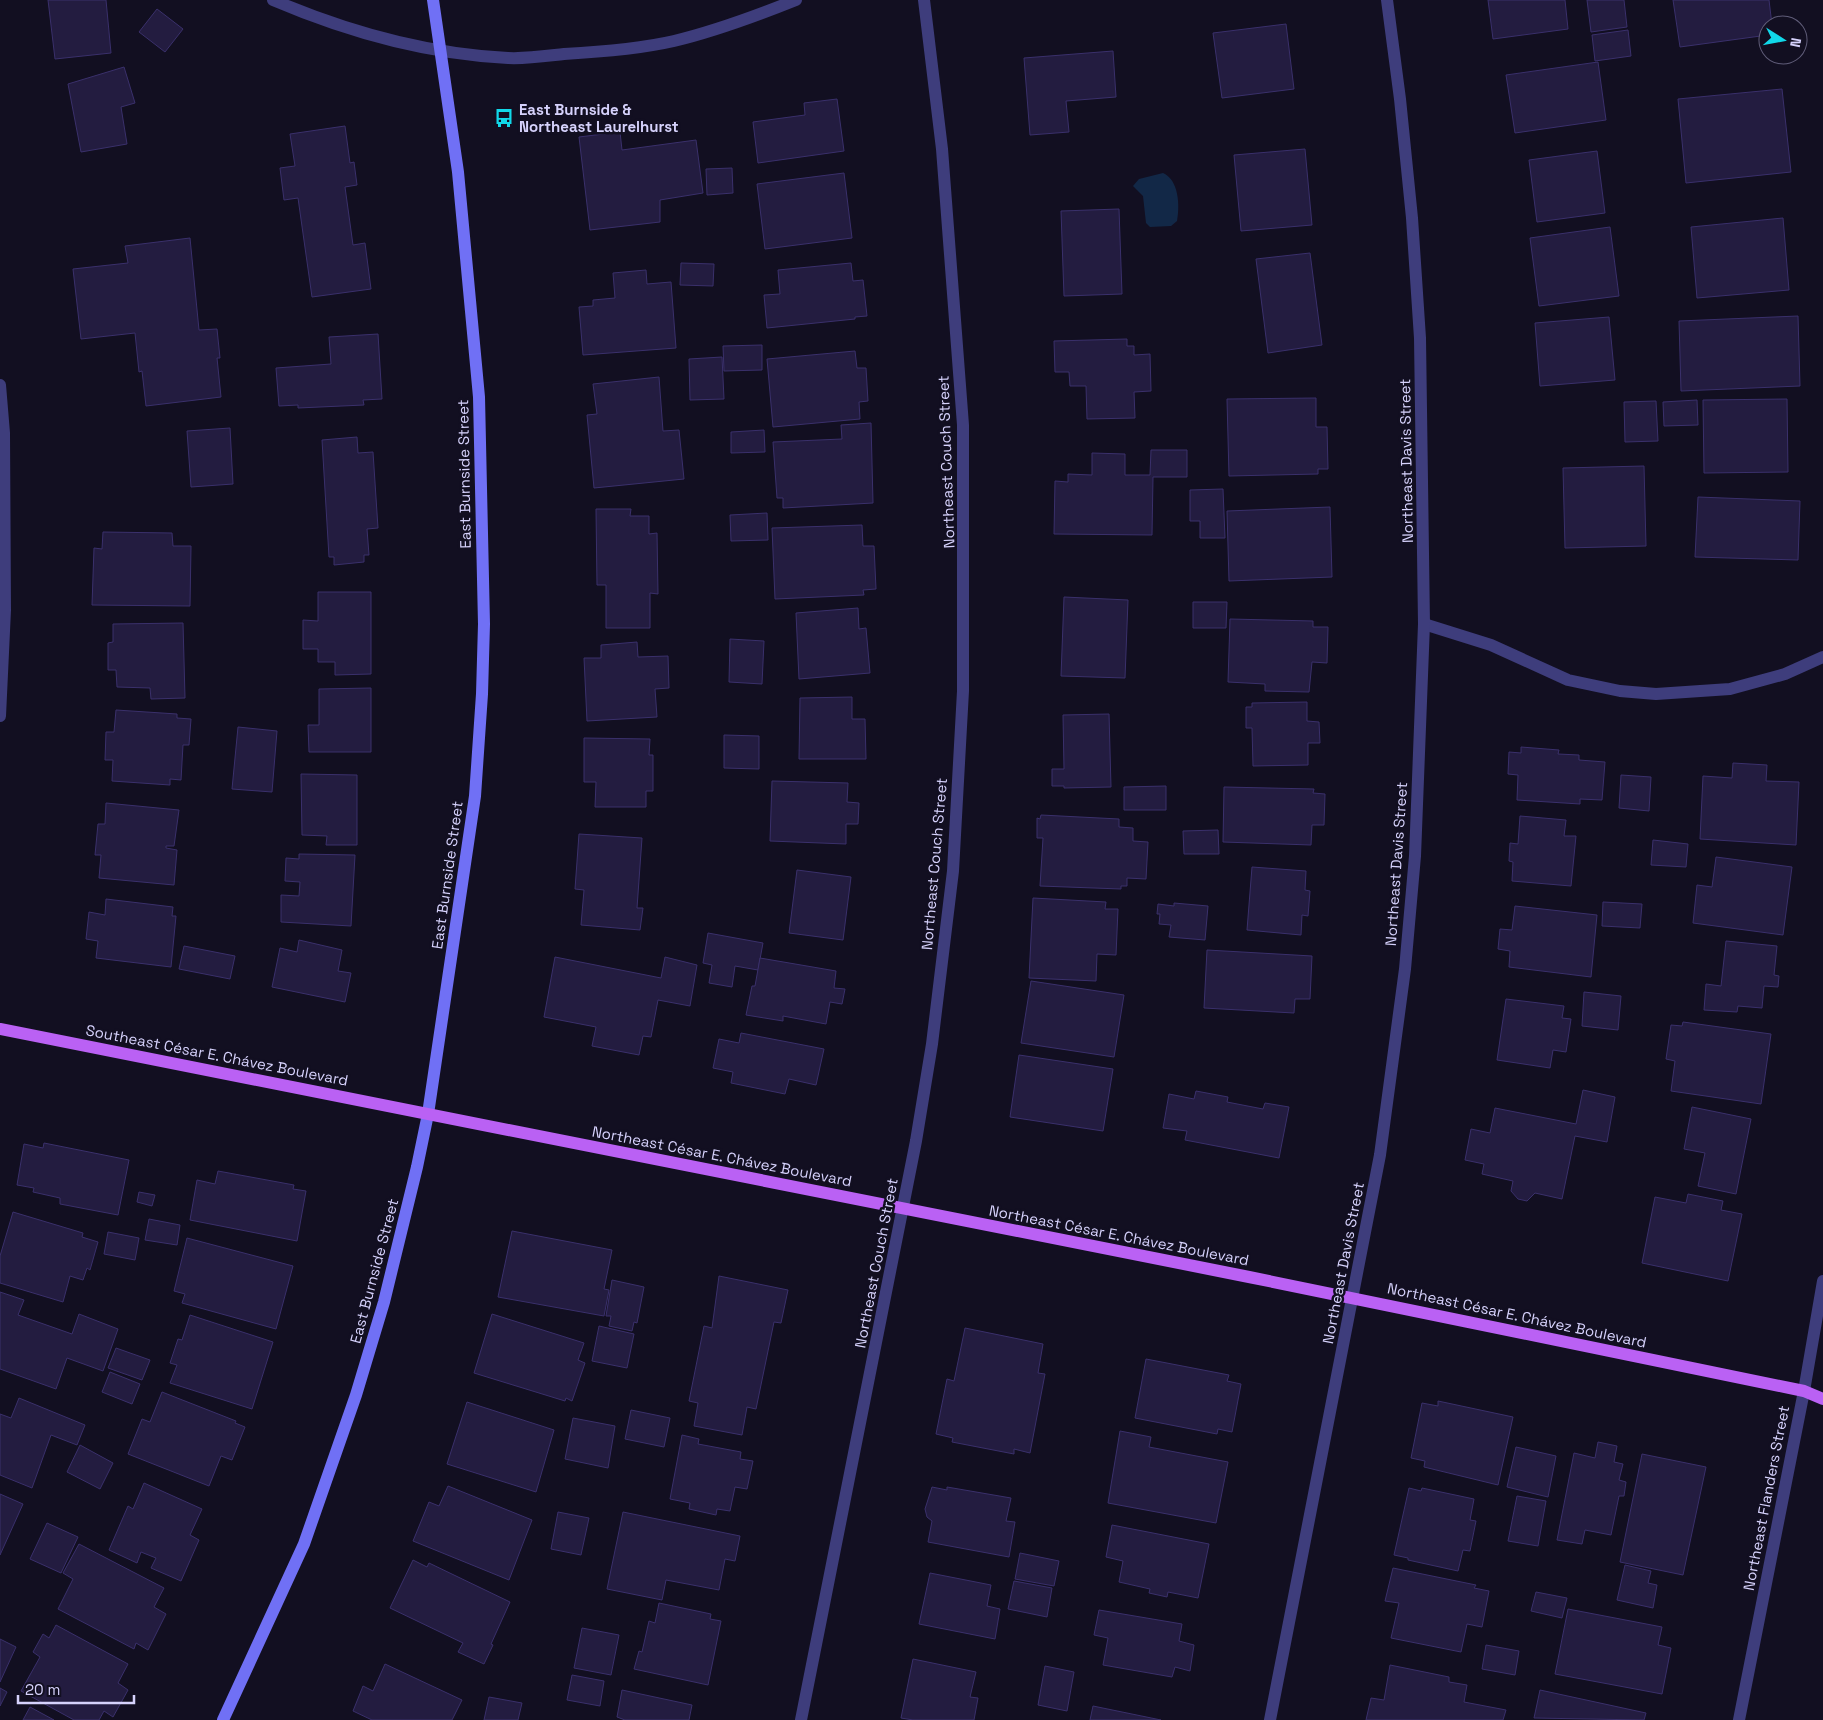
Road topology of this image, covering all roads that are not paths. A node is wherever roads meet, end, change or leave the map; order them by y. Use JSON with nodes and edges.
{"nodes":[{"id":1,"x":273,"y":0,"type":"edge"},
{"id":2,"x":433,"y":0,"type":"edge"},
{"id":3,"x":796,"y":0,"type":"edge"},
{"id":4,"x":924,"y":0,"type":"edge"},
{"id":5,"x":1387,"y":0,"type":"edge"},
{"id":6,"x":440,"y":52,"type":"junction"},
{"id":7,"x":0,"y":385,"type":"edge"},
{"id":8,"x":1424,"y":624,"type":"junction"},
{"id":9,"x":1823,"y":657,"type":"edge"},
{"id":10,"x":0,"y":716,"type":"edge"},
{"id":11,"x":0,"y":1029,"type":"edge"},
{"id":12,"x":428,"y":1114,"type":"junction"},
{"id":13,"x":904,"y":1208,"type":"junction"},
{"id":14,"x":1823,"y":1281,"type":"edge"},
{"id":15,"x":1353,"y":1298,"type":"junction"},
{"id":16,"x":1804,"y":1391,"type":"junction"},
{"id":17,"x":1823,"y":1391,"type":"edge"},
{"id":18,"x":1823,"y":1399,"type":"edge"},
{"id":19,"x":223,"y":1720,"type":"edge"},
{"id":20,"x":801,"y":1720,"type":"edge"},
{"id":21,"x":1270,"y":1720,"type":"edge"},
{"id":22,"x":1739,"y":1720,"type":"edge"}],
"edges":[{"from":1,"to":6,"type":"street"},
{"from":2,"to":6,"type":"main road","name":"East Burnside Street"},
{"from":3,"to":6,"type":"street"},
{"from":4,"to":13,"type":"street","name":"Northeast Couch Street"},
{"from":5,"to":8,"type":"street","name":"Northeast Davis Street"},
{"from":6,"to":12,"type":"main road","name":"East Burnside Street"},
{"from":7,"to":10,"type":"street"},
{"from":8,"to":9,"type":"street"},
{"from":8,"to":15,"type":"street","name":"Northeast Davis Street"},
{"from":11,"to":12,"type":"main road","name":"Southeast César E. Chávez Boulevard"},
{"from":12,"to":13,"type":"main road","name":"Northeast César E. Chávez Boulevard"},
{"from":12,"to":19,"type":"main road","name":"East Burnside Street"},
{"from":13,"to":15,"type":"main road","name":"Northeast César E. Chávez Boulevard"},
{"from":13,"to":20,"type":"street","name":"Northeast Couch Street"},
{"from":14,"to":16,"type":"street","name":"Northeast Flanders Street"},
{"from":15,"to":16,"type":"main road","name":"Northeast César E. Chávez Boulevard"},
{"from":15,"to":21,"type":"street","name":"Northeast Davis Street"},
{"from":16,"to":17,"type":"main road","name":"Northeast César E. Chávez Boulevard"},
{"from":16,"to":18,"type":"main road","name":"Northeast César E. Chávez Boulevard"},
{"from":16,"to":22,"type":"street","name":"Northeast Flanders Street"}]}
